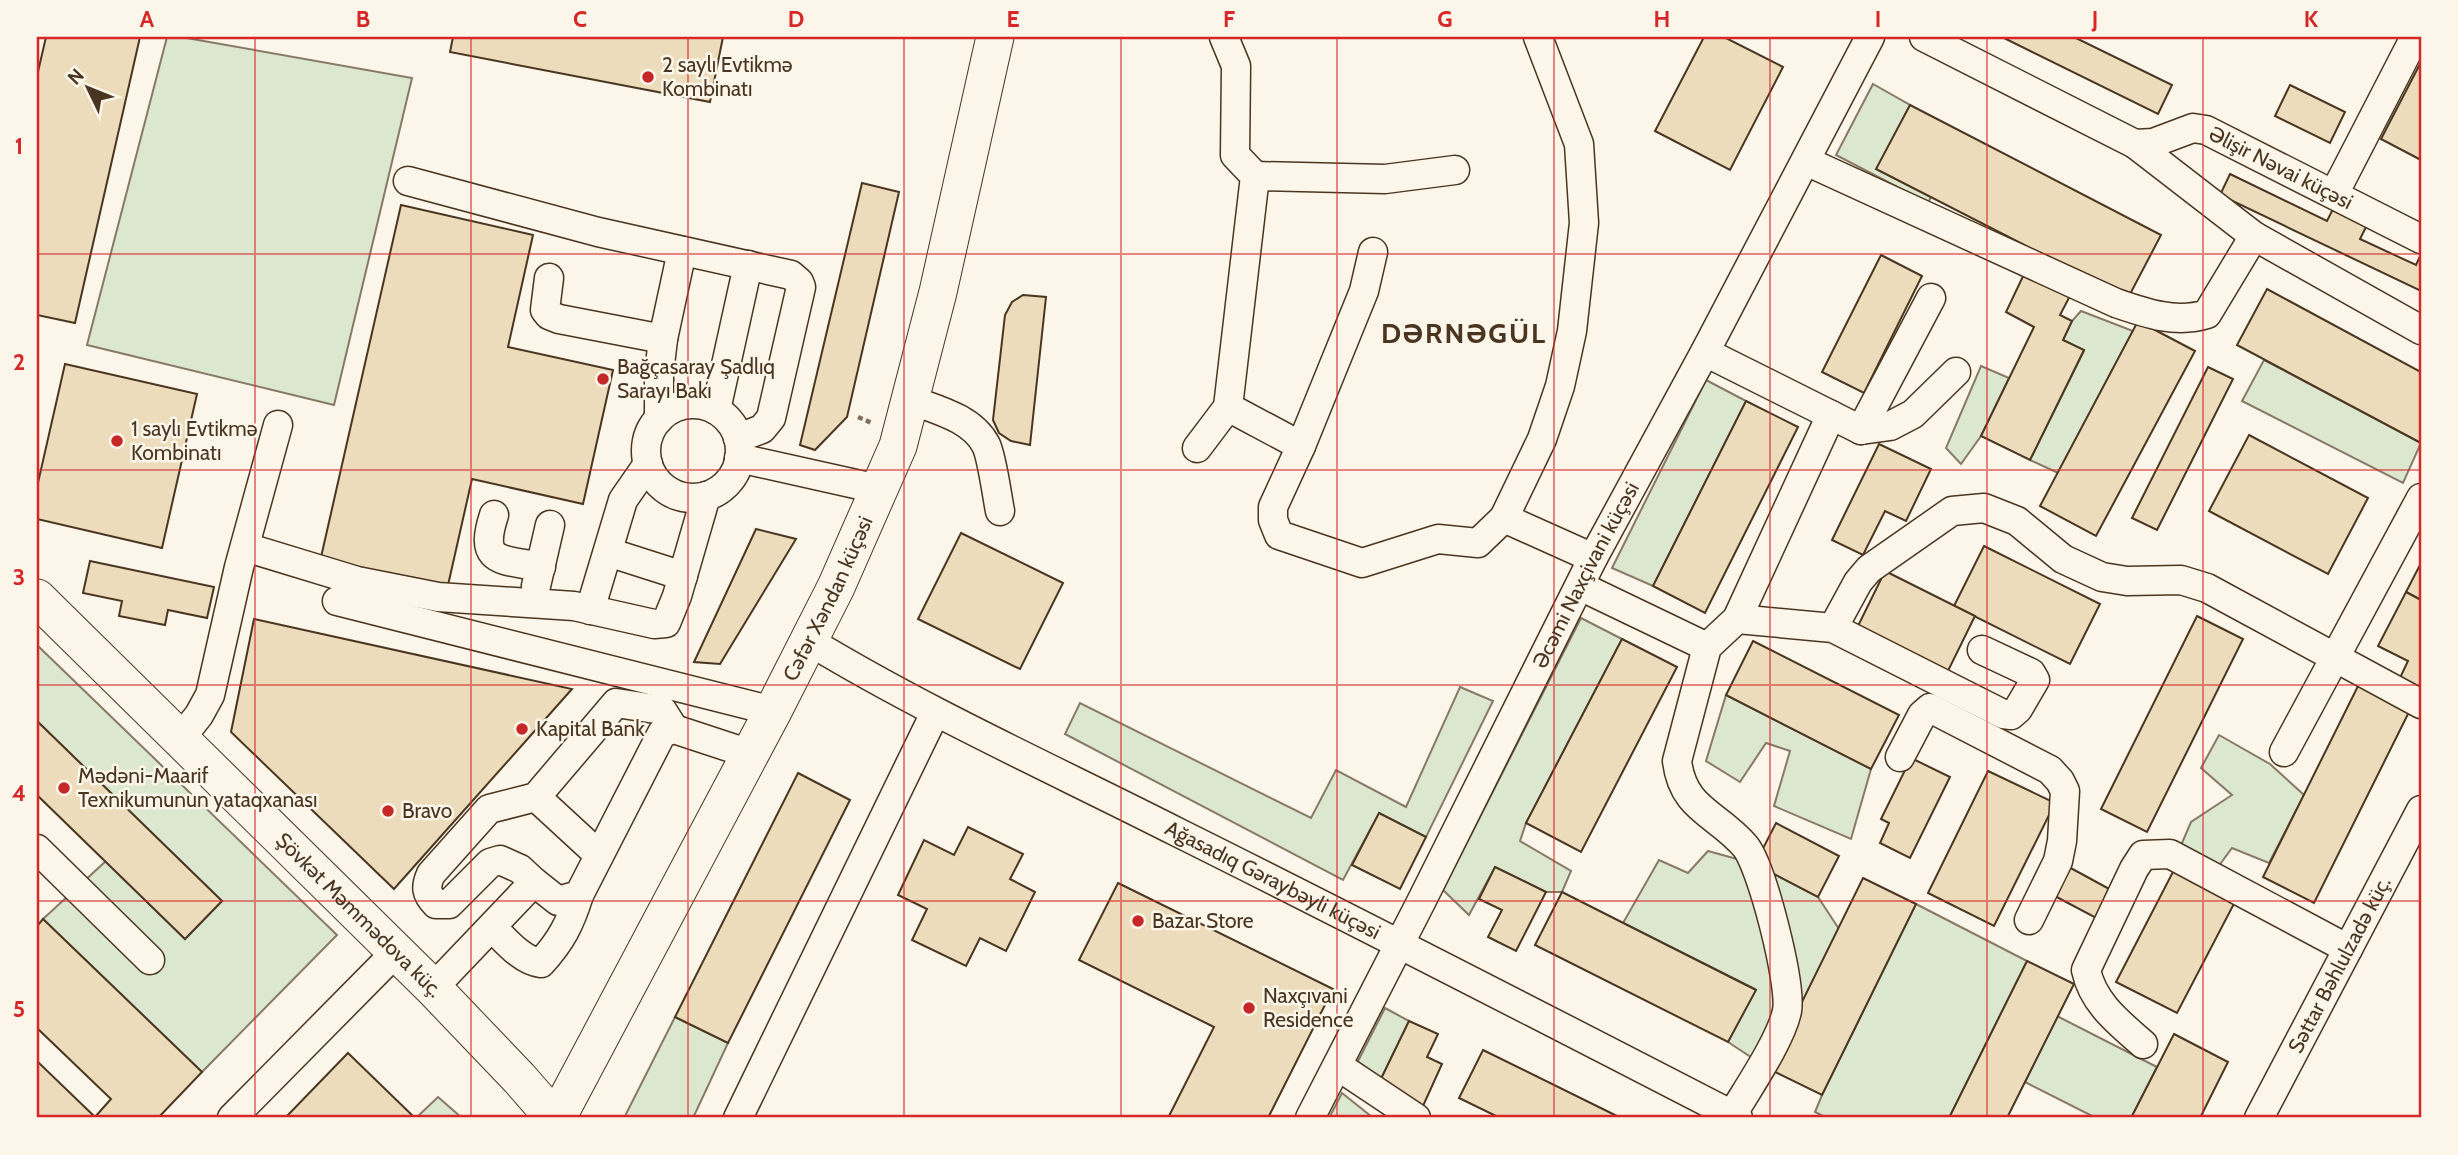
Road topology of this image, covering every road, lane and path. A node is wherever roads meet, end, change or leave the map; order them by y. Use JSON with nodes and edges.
{"nodes":[{"id":1,"x":995,"y":37,"type":"edge"},
{"id":2,"x":1224,"y":37,"type":"edge"},
{"id":3,"x":1538,"y":37,"type":"edge"},
{"id":4,"x":1870,"y":37,"type":"edge"},
{"id":5,"x":1924,"y":37,"type":"edge"},
{"id":6,"x":2415,"y":37,"type":"edge"},
{"id":7,"x":2135,"y":144,"type":"junction"},
{"id":8,"x":1805,"y":161,"type":"junction"},
{"id":9,"x":1455,"y":170,"type":"dead end"},
{"id":10,"x":1255,"y":176,"type":"junction"},
{"id":11,"x":408,"y":181,"type":"dead end"},
{"id":12,"x":2334,"y":194,"type":"junction"},
{"id":13,"x":2254,"y":236,"type":"junction"},
{"id":14,"x":2421,"y":239,"type":"edge"},
{"id":15,"x":682,"y":251,"type":"junction"},
{"id":16,"x":1373,"y":252,"type":"dead end"},
{"id":17,"x":748,"y":265,"type":"junction"},
{"id":18,"x":549,"y":278,"type":"dead end"},
{"id":19,"x":1931,"y":298,"type":"dead end"},
{"id":20,"x":2421,"y":330,"type":"edge"},
{"id":21,"x":663,"y":339,"type":"junction"},
{"id":22,"x":1704,"y":352,"type":"junction"},
{"id":23,"x":1956,"y":372,"type":"dead end"},
{"id":24,"x":911,"y":400,"type":"junction"},
{"id":25,"x":1228,"y":407,"type":"junction"},
{"id":26,"x":716,"y":410,"type":"junction"},
{"id":27,"x":1831,"y":415,"type":"junction"},
{"id":28,"x":659,"y":419,"type":"junction"},
{"id":29,"x":278,"y":425,"type":"dead end"},
{"id":30,"x":1861,"y":430,"type":"junction"},
{"id":31,"x":1301,"y":446,"type":"junction"},
{"id":32,"x":739,"y":448,"type":"junction"},
{"id":33,"x":1197,"y":448,"type":"dead end"},
{"id":34,"x":648,"y":464,"type":"junction"},
{"id":35,"x":878,"y":489,"type":"junction"},
{"id":36,"x":706,"y":496,"type":"junction"},
{"id":37,"x":2421,"y":498,"type":"edge"},
{"id":38,"x":1000,"y":511,"type":"dead end"},
{"id":39,"x":494,"y":515,"type":"dead end"},
{"id":40,"x":1504,"y":518,"type":"junction"},
{"id":41,"x":550,"y":525,"type":"dead end"},
{"id":42,"x":245,"y":547,"type":"junction"},
{"id":43,"x":608,"y":552,"type":"junction"},
{"id":44,"x":1593,"y":558,"type":"junction"},
{"id":45,"x":541,"y":567,"type":"junction"},
{"id":46,"x":683,"y":576,"type":"junction"},
{"id":47,"x":1580,"y":586,"type":"junction"},
{"id":48,"x":37,"y":598,"type":"edge"},
{"id":49,"x":337,"y":601,"type":"dead end"},
{"id":50,"x":533,"y":602,"type":"junction"},
{"id":51,"x":590,"y":610,"type":"junction"},
{"id":52,"x":1737,"y":619,"type":"junction"},
{"id":53,"x":1833,"y":628,"type":"junction"},
{"id":54,"x":809,"y":641,"type":"junction"},
{"id":55,"x":1707,"y":647,"type":"junction"},
{"id":56,"x":1982,"y":650,"type":"dead end"},
{"id":57,"x":2334,"y":657,"type":"junction"},
{"id":58,"x":2421,"y":704,"type":"edge"},
{"id":59,"x":773,"y":711,"type":"junction"},
{"id":60,"x":934,"y":713,"type":"junction"},
{"id":61,"x":674,"y":729,"type":"junction"},
{"id":62,"x":180,"y":739,"type":"junction"},
{"id":63,"x":2284,"y":752,"type":"dead end"},
{"id":64,"x":750,"y":754,"type":"junction"},
{"id":65,"x":1900,"y":757,"type":"dead end"},
{"id":66,"x":536,"y":797,"type":"junction"},
{"id":67,"x":2421,"y":810,"type":"edge"},
{"id":68,"x":37,"y":849,"type":"edge"},
{"id":69,"x":600,"y":855,"type":"junction"},
{"id":70,"x":534,"y":882,"type":"junction"},
{"id":71,"x":579,"y":895,"type":"junction"},
{"id":72,"x":2029,"y":920,"type":"dead end"},
{"id":73,"x":492,"y":927,"type":"junction"},
{"id":74,"x":1400,"y":944,"type":"junction"},
{"id":75,"x":2348,"y":949,"type":"junction"},
{"id":76,"x":396,"y":952,"type":"junction"},
{"id":77,"x":150,"y":960,"type":"dead end"},
{"id":78,"x":433,"y":988,"type":"junction"},
{"id":79,"x":2143,"y":1044,"type":"dead end"},
{"id":80,"x":1338,"y":1066,"type":"junction"},
{"id":81,"x":1735,"y":1117,"type":"edge"},
{"id":82,"x":232,"y":1118,"type":"edge"},
{"id":83,"x":555,"y":1118,"type":"edge"},
{"id":84,"x":738,"y":1118,"type":"edge"},
{"id":85,"x":1310,"y":1118,"type":"edge"},
{"id":86,"x":1416,"y":1118,"type":"edge"},
{"id":87,"x":2259,"y":1118,"type":"edge"}],
"edges":[{"from":1,"to":24,"type":"main road","name":"Cəfər Xəndan küçəsi"},
{"from":2,"to":10,"type":"street"},
{"from":3,"to":40,"type":"street"},
{"from":4,"to":8,"type":"street","name":"Əcəmi Naxçivani küçəsi"},
{"from":5,"to":7,"type":"street"},
{"from":6,"to":12,"type":"street"},
{"from":7,"to":12,"type":"street","name":"Əlişir Nəvai küçəsi"},
{"from":7,"to":13,"type":"street"},
{"from":8,"to":13,"type":"street"},
{"from":8,"to":22,"type":"street","name":"Əcəmi Naxçivani küçəsi"},
{"from":9,"to":10,"type":"street"},
{"from":10,"to":25,"type":"street"},
{"from":11,"to":15,"type":"street"},
{"from":12,"to":14,"type":"street","name":"Əlişir Nəvai küçəsi"},
{"from":13,"to":20,"type":"street"},
{"from":15,"to":17,"type":"street"},
{"from":15,"to":21,"type":"street"},
{"from":16,"to":31,"type":"street"},
{"from":17,"to":26,"type":"street"},
{"from":17,"to":32,"type":"street"},
{"from":18,"to":21,"type":"street"},
{"from":19,"to":30,"type":"street"},
{"from":21,"to":28,"type":"street"},
{"from":22,"to":27,"type":"street"},
{"from":22,"to":44,"type":"street","name":"Əcəmi Naxçivani küçəsi"},
{"from":23,"to":30,"type":"street"},
{"from":24,"to":35,"type":"main road","name":"Cəfər Xəndan küçəsi"},
{"from":24,"to":38,"type":"street"},
{"from":25,"to":31,"type":"street"},
{"from":25,"to":33,"type":"street"},
{"from":26,"to":28,"type":"street"},
{"from":26,"to":32,"type":"street"},
{"from":27,"to":30,"type":"street"},
{"from":27,"to":52,"type":"street"},
{"from":28,"to":34,"type":"street"},
{"from":29,"to":42,"type":"street"},
{"from":31,"to":40,"type":"street"},
{"from":32,"to":35,"type":"street"},
{"from":32,"to":36,"type":"street"},
{"from":34,"to":36,"type":"street"},
{"from":34,"to":43,"type":"street"},
{"from":35,"to":54,"type":"main road","name":"Cəfər Xəndan küçəsi"},
{"from":36,"to":46,"type":"street"},
{"from":37,"to":57,"type":"street"},
{"from":39,"to":45,"type":"street"},
{"from":40,"to":44,"type":"street"},
{"from":41,"to":45,"type":"street"},
{"from":42,"to":50,"type":"street"},
{"from":42,"to":62,"type":"street"},
{"from":43,"to":46,"type":"street"},
{"from":43,"to":51,"type":"street"},
{"from":44,"to":47,"type":"street","name":"Əcəmi Naxçivani küçəsi"},
{"from":45,"to":50,"type":"street"},
{"from":46,"to":51,"type":"street"},
{"from":47,"to":55,"type":"street"},
{"from":47,"to":74,"type":"street","name":"Əcəmi Naxçivani küçəsi"},
{"from":48,"to":62,"type":"main road","name":"Şövkət Məmmədova küç."},
{"from":49,"to":59,"type":"street"},
{"from":50,"to":51,"type":"street"},
{"from":52,"to":53,"type":"street"},
{"from":52,"to":55,"type":"street"},
{"from":53,"to":56,"type":"street"},
{"from":53,"to":57,"type":"street"},
{"from":54,"to":59,"type":"main road","name":"Cəfər Xəndan küçəsi"},
{"from":54,"to":60,"type":"street","name":"Ağasadıq Gəraybəyli küçəsi"},
{"from":55,"to":81,"type":"street"},
{"from":57,"to":58,"type":"street"},
{"from":57,"to":63,"type":"street"},
{"from":59,"to":64,"type":"main road","name":"Cəfər Xəndan küçəsi"},
{"from":60,"to":74,"type":"street","name":"Ağasadıq Gəraybəyli küçəsi"},
{"from":60,"to":84,"type":"street"},
{"from":61,"to":64,"type":"street"},
{"from":61,"to":66,"type":"street"},
{"from":61,"to":69,"type":"street"},
{"from":62,"to":76,"type":"main road","name":"Şövkət Məmmədova küç."},
{"from":64,"to":83,"type":"main road","name":"Cəfər Xəndan küçəsi"},
{"from":65,"to":72,"type":"street"},
{"from":66,"to":69,"type":"street"},
{"from":66,"to":70,"type":"street"},
{"from":67,"to":75,"type":"street","name":"Səttar Bəhlulzadə küç."},
{"from":68,"to":77,"type":"street"},
{"from":69,"to":71,"type":"street"},
{"from":70,"to":71,"type":"street"},
{"from":70,"to":73,"type":"street"},
{"from":71,"to":73,"type":"street"},
{"from":73,"to":78,"type":"street"},
{"from":74,"to":80,"type":"street","name":"Əcəmi Naxçivani küçəsi"},
{"from":74,"to":81,"type":"street","name":"Ağasadıq Gəraybəyli küçəsi"},
{"from":75,"to":79,"type":"street"},
{"from":75,"to":87,"type":"street","name":"Səttar Bəhlulzadə küç."},
{"from":76,"to":78,"type":"main road","name":"Şövkət Məmmədova küç."},
{"from":76,"to":82,"type":"street"},
{"from":78,"to":83,"type":"main road","name":"Şövkət Məmmədova küç."},
{"from":80,"to":85,"type":"street","name":"Əcəmi Naxçivani küçəsi"},
{"from":80,"to":86,"type":"street"}]}
